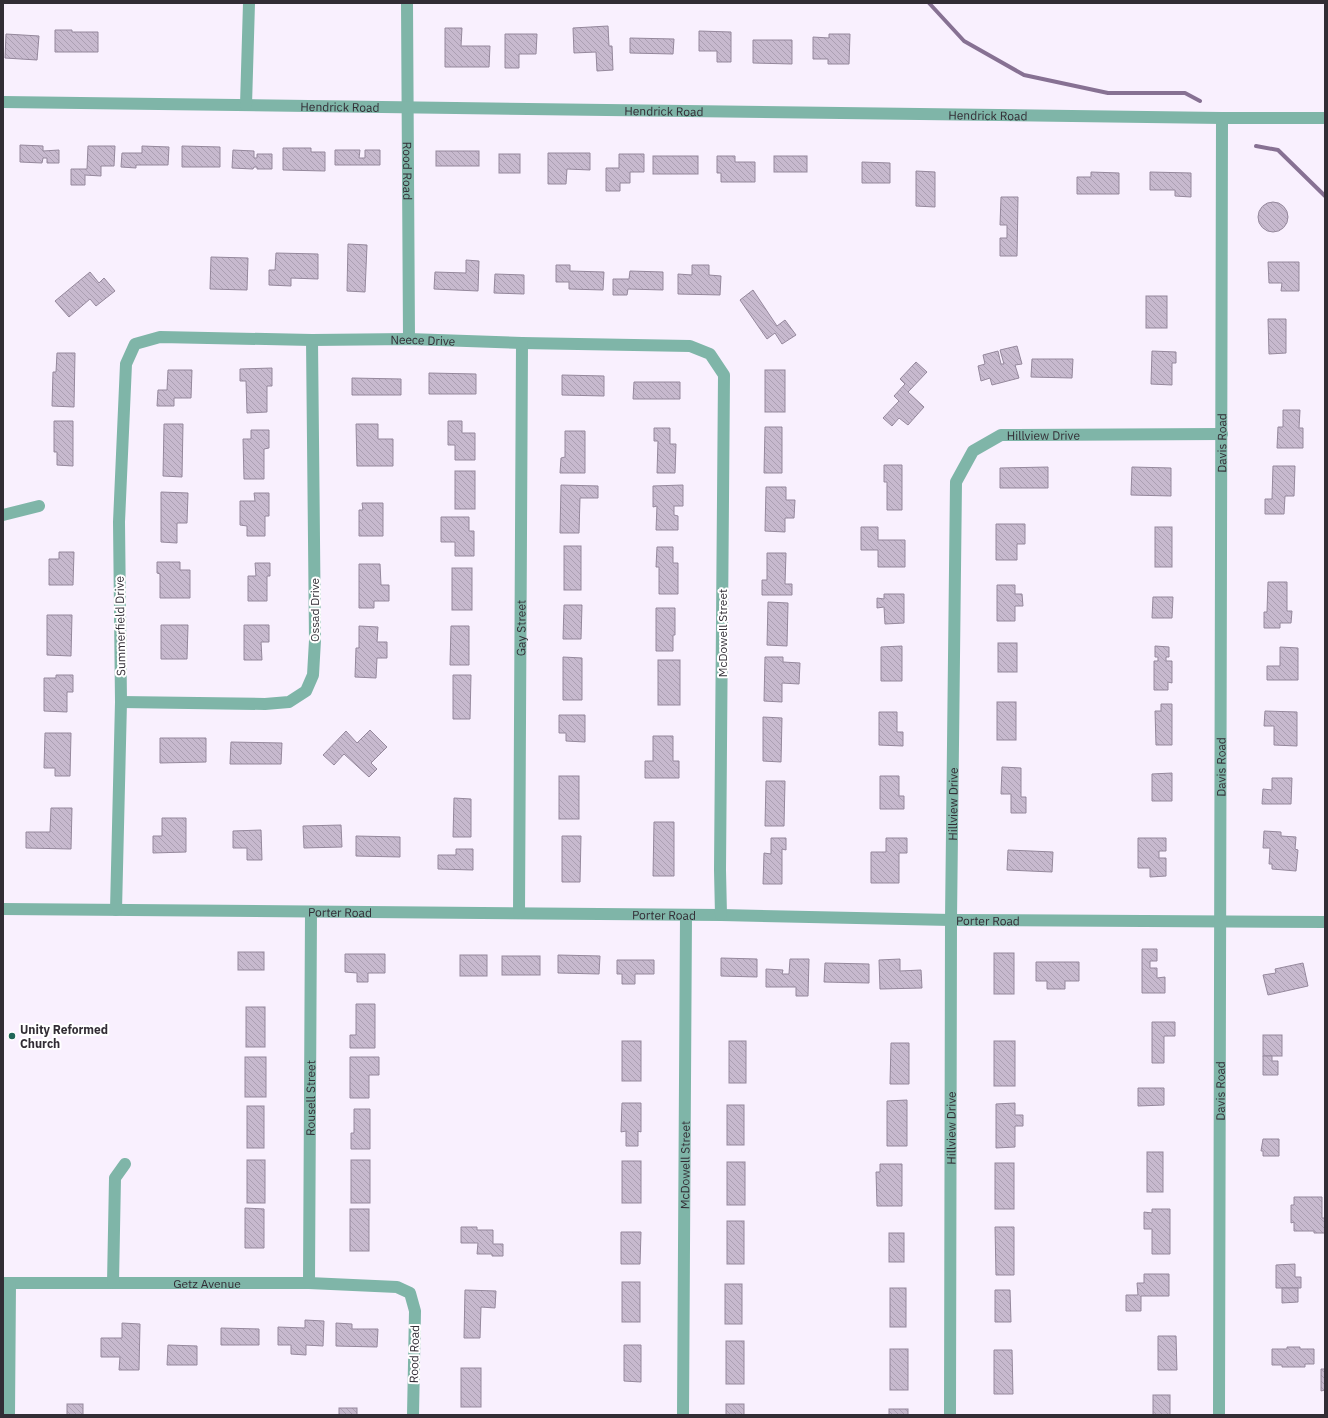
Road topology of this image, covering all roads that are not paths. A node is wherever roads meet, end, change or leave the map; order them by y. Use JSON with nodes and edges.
{"nodes":[{"id":1,"x":249,"y":3,"type":"edge"},
{"id":2,"x":407,"y":3,"type":"edge"},
{"id":3,"x":3,"y":102,"type":"edge"},
{"id":4,"x":246,"y":105,"type":"junction"},
{"id":5,"x":407,"y":107,"type":"junction"},
{"id":6,"x":1222,"y":118,"type":"junction"},
{"id":7,"x":1325,"y":118,"type":"edge"},
{"id":8,"x":409,"y":339,"type":"junction"},
{"id":9,"x":312,"y":340,"type":"junction"},
{"id":10,"x":522,"y":343,"type":"junction"},
{"id":11,"x":135,"y":344,"type":"joint"},
{"id":12,"x":710,"y":354,"type":"joint"},
{"id":13,"x":1222,"y":434,"type":"junction"},
{"id":14,"x":39,"y":506,"type":"dead end"},
{"id":15,"x":3,"y":515,"type":"edge"},
{"id":16,"x":121,"y":702,"type":"junction"},
{"id":17,"x":3,"y":909,"type":"edge"},
{"id":18,"x":116,"y":910,"type":"junction"},
{"id":19,"x":311,"y":912,"type":"junction"},
{"id":20,"x":519,"y":914,"type":"junction"},
{"id":21,"x":686,"y":915,"type":"junction"},
{"id":22,"x":721,"y":915,"type":"junction"},
{"id":23,"x":951,"y":920,"type":"junction"},
{"id":24,"x":1220,"y":922,"type":"junction"},
{"id":25,"x":1325,"y":922,"type":"edge"},
{"id":26,"x":125,"y":1164,"type":"dead end"},
{"id":27,"x":7,"y":1283,"type":"edge"},
{"id":28,"x":113,"y":1283,"type":"junction"},
{"id":29,"x":310,"y":1283,"type":"junction"},
{"id":30,"x":410,"y":1293,"type":"joint"},
{"id":31,"x":9,"y":1415,"type":"edge"},
{"id":32,"x":413,"y":1415,"type":"edge"},
{"id":33,"x":682,"y":1415,"type":"edge"},
{"id":34,"x":950,"y":1415,"type":"edge"},
{"id":35,"x":1219,"y":1415,"type":"edge"}],
"edges":[{"from":1,"to":4,"type":"street"},
{"from":2,"to":5,"type":"street","name":"Rood Road"},
{"from":3,"to":4,"type":"street","name":"Hendrick Road"},
{"from":4,"to":5,"type":"street","name":"Hendrick Road"},
{"from":5,"to":6,"type":"street","name":"Hendrick Road"},
{"from":5,"to":8,"type":"street","name":"Rood Road"},
{"from":6,"to":7,"type":"street","name":"Hendrick Road"},
{"from":6,"to":13,"type":"street","name":"Davis Road"},
{"from":8,"to":9,"type":"street","name":"Neece Drive"},
{"from":8,"to":10,"type":"street","name":"Neece Drive"},
{"from":9,"to":11,"type":"street","name":"Neece Drive"},
{"from":9,"to":16,"type":"street","name":"Ossad Drive"},
{"from":10,"to":12,"type":"street","name":"Neece Drive"},
{"from":10,"to":20,"type":"street","name":"Gay Street"},
{"from":11,"to":16,"type":"street","name":"Summerfield Drive"},
{"from":12,"to":22,"type":"street","name":"McDowell Street"},
{"from":13,"to":23,"type":"street","name":"Hillview Drive"},
{"from":13,"to":24,"type":"street","name":"Davis Road"},
{"from":14,"to":15,"type":"street"},
{"from":16,"to":18,"type":"street","name":"Summerfield Drive"},
{"from":17,"to":18,"type":"street","name":"Porter Road"},
{"from":18,"to":19,"type":"street","name":"Porter Road"},
{"from":19,"to":20,"type":"street","name":"Porter Road"},
{"from":19,"to":29,"type":"street","name":"Rousell Street"},
{"from":20,"to":21,"type":"street","name":"Porter Road"},
{"from":21,"to":22,"type":"street","name":"Porter Road"},
{"from":21,"to":33,"type":"street","name":"McDowell Street"},
{"from":22,"to":23,"type":"street","name":"Porter Road"},
{"from":23,"to":24,"type":"street","name":"Porter Road"},
{"from":23,"to":34,"type":"street","name":"Hillview Drive"},
{"from":24,"to":25,"type":"street","name":"Porter Road"},
{"from":24,"to":35,"type":"street","name":"Davis Road"},
{"from":26,"to":28,"type":"street"},
{"from":27,"to":28,"type":"street","name":"Getz Avenue"},
{"from":27,"to":31,"type":"street"},
{"from":28,"to":29,"type":"street","name":"Getz Avenue"},
{"from":29,"to":30,"type":"street","name":"Getz Avenue"},
{"from":30,"to":32,"type":"street","name":"Rood Road"}]}
